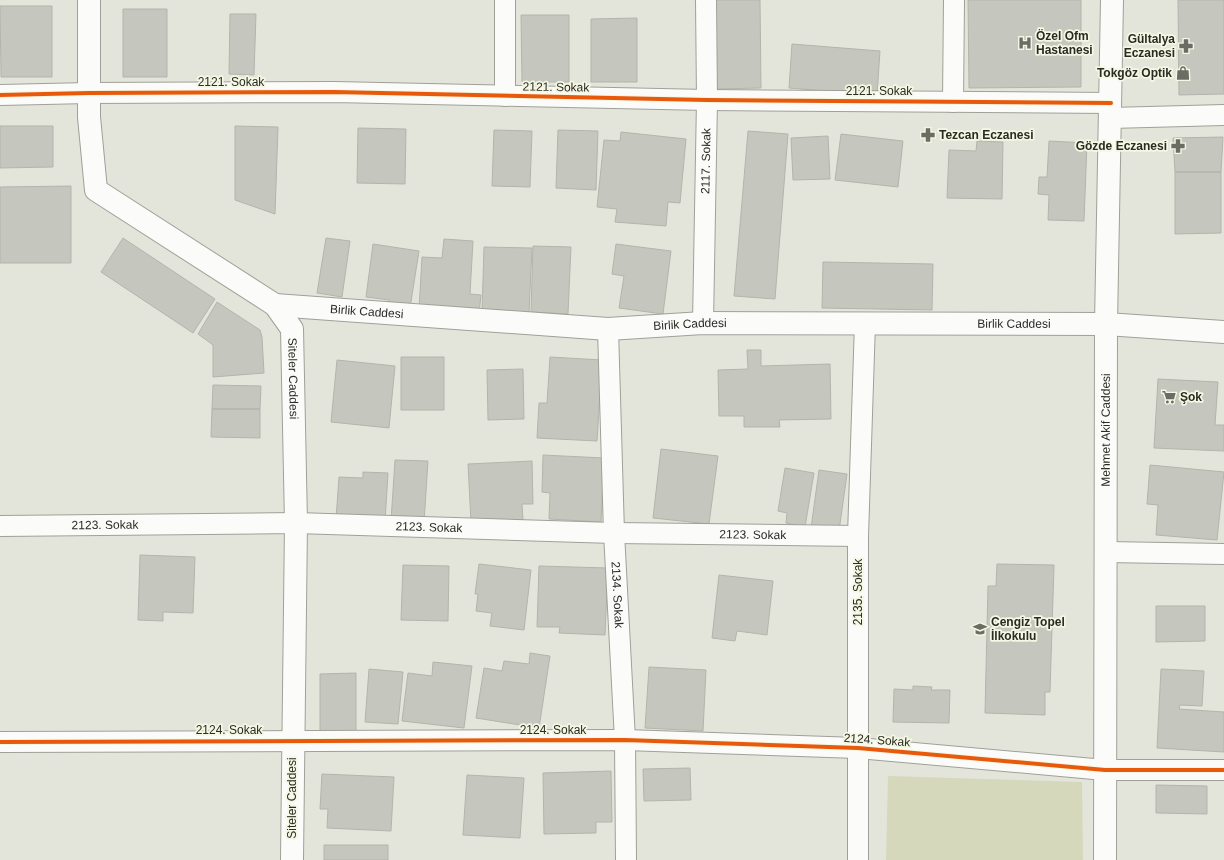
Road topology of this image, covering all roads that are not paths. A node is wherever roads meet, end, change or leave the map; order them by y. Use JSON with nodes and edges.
{"nodes":[{"id":1,"x":89,"y":0,"type":"edge"},
{"id":2,"x":505,"y":0,"type":"edge"},
{"id":3,"x":706,"y":0,"type":"edge"},
{"id":4,"x":954,"y":0,"type":"edge"},
{"id":5,"x":1112,"y":0,"type":"edge"},
{"id":6,"x":89,"y":93,"type":"junction"},
{"id":7,"x":0,"y":95,"type":"edge"},
{"id":8,"x":505,"y":96,"type":"junction"},
{"id":9,"x":707,"y":100,"type":"junction"},
{"id":10,"x":953,"y":102,"type":"junction"},
{"id":11,"x":1110,"y":110,"type":"junction"},
{"id":12,"x":1224,"y":115,"type":"edge"},
{"id":13,"x":275,"y":305,"type":"junction"},
{"id":14,"x":702,"y":323,"type":"junction"},
{"id":15,"x":865,"y":323,"type":"junction"},
{"id":16,"x":1106,"y":324,"type":"junction"},
{"id":17,"x":608,"y":329,"type":"junction"},
{"id":18,"x":1224,"y":332,"type":"edge"},
{"id":19,"x":296,"y":523,"type":"junction"},
{"id":20,"x":0,"y":526,"type":"edge"},
{"id":21,"x":614,"y":533,"type":"junction"},
{"id":22,"x":858,"y":536,"type":"junction"},
{"id":23,"x":1106,"y":552,"type":"junction"},
{"id":24,"x":1224,"y":554,"type":"edge"},
{"id":25,"x":293,"y":740,"type":"junction"},
{"id":26,"x":625,"y":740,"type":"junction"},
{"id":27,"x":0,"y":742,"type":"edge"},
{"id":28,"x":858,"y":748,"type":"junction"},
{"id":29,"x":1105,"y":770,"type":"junction"},
{"id":30,"x":1224,"y":770,"type":"edge"},
{"id":31,"x":292,"y":860,"type":"edge"},
{"id":32,"x":626,"y":860,"type":"edge"},
{"id":33,"x":858,"y":860,"type":"edge"},
{"id":34,"x":1105,"y":860,"type":"edge"}],
"edges":[{"from":1,"to":6,"type":"street","name":"Siteler Caddesi"},
{"from":2,"to":8,"type":"street"},
{"from":3,"to":9,"type":"street","name":"2117. Sokak"},
{"from":4,"to":10,"type":"street"},
{"from":5,"to":11,"type":"street","name":"Mehmet Akif Caddesi"},
{"from":6,"to":7,"type":"street","name":"2121. Sokak"},
{"from":6,"to":8,"type":"street","name":"2121. Sokak"},
{"from":6,"to":13,"type":"street","name":"Siteler Caddesi"},
{"from":8,"to":9,"type":"street","name":"2121. Sokak"},
{"from":9,"to":10,"type":"street","name":"2121. Sokak"},
{"from":9,"to":14,"type":"street","name":"2117. Sokak"},
{"from":10,"to":11,"type":"street","name":"2121. Sokak"},
{"from":11,"to":12,"type":"street","name":"2121. Sokak"},
{"from":11,"to":16,"type":"street","name":"Mehmet Akif Caddesi"},
{"from":13,"to":17,"type":"street","name":"Birlik Caddesi"},
{"from":13,"to":19,"type":"street","name":"Siteler Caddesi"},
{"from":14,"to":15,"type":"street","name":"Birlik Caddesi"},
{"from":14,"to":17,"type":"street","name":"Birlik Caddesi"},
{"from":15,"to":16,"type":"street","name":"Birlik Caddesi"},
{"from":15,"to":22,"type":"street","name":"2135. Sokak"},
{"from":16,"to":18,"type":"street","name":"Birlik Caddesi"},
{"from":16,"to":23,"type":"street","name":"Mehmet Akif Caddesi"},
{"from":17,"to":21,"type":"street","name":"2134. Sokak"},
{"from":19,"to":20,"type":"street","name":"2123. Sokak"},
{"from":19,"to":21,"type":"street","name":"2123. Sokak"},
{"from":19,"to":25,"type":"street","name":"Siteler Caddesi"},
{"from":21,"to":22,"type":"street","name":"2123. Sokak"},
{"from":21,"to":26,"type":"street","name":"2134. Sokak"},
{"from":22,"to":28,"type":"street","name":"2135. Sokak"},
{"from":23,"to":24,"type":"street"},
{"from":23,"to":29,"type":"street","name":"Mehmet Akif Caddesi"},
{"from":25,"to":26,"type":"street","name":"2124. Sokak"},
{"from":25,"to":27,"type":"street","name":"2124. Sokak"},
{"from":25,"to":31,"type":"street","name":"Siteler Caddesi"},
{"from":26,"to":28,"type":"street","name":"2124. Sokak"},
{"from":26,"to":32,"type":"street","name":"2134. Sokak"},
{"from":28,"to":29,"type":"street","name":"2124. Sokak"},
{"from":28,"to":33,"type":"street","name":"2135. Sokak"},
{"from":29,"to":30,"type":"street","name":"2124. Sokak"},
{"from":29,"to":34,"type":"street","name":"Mehmet Akif Caddesi"}]}
